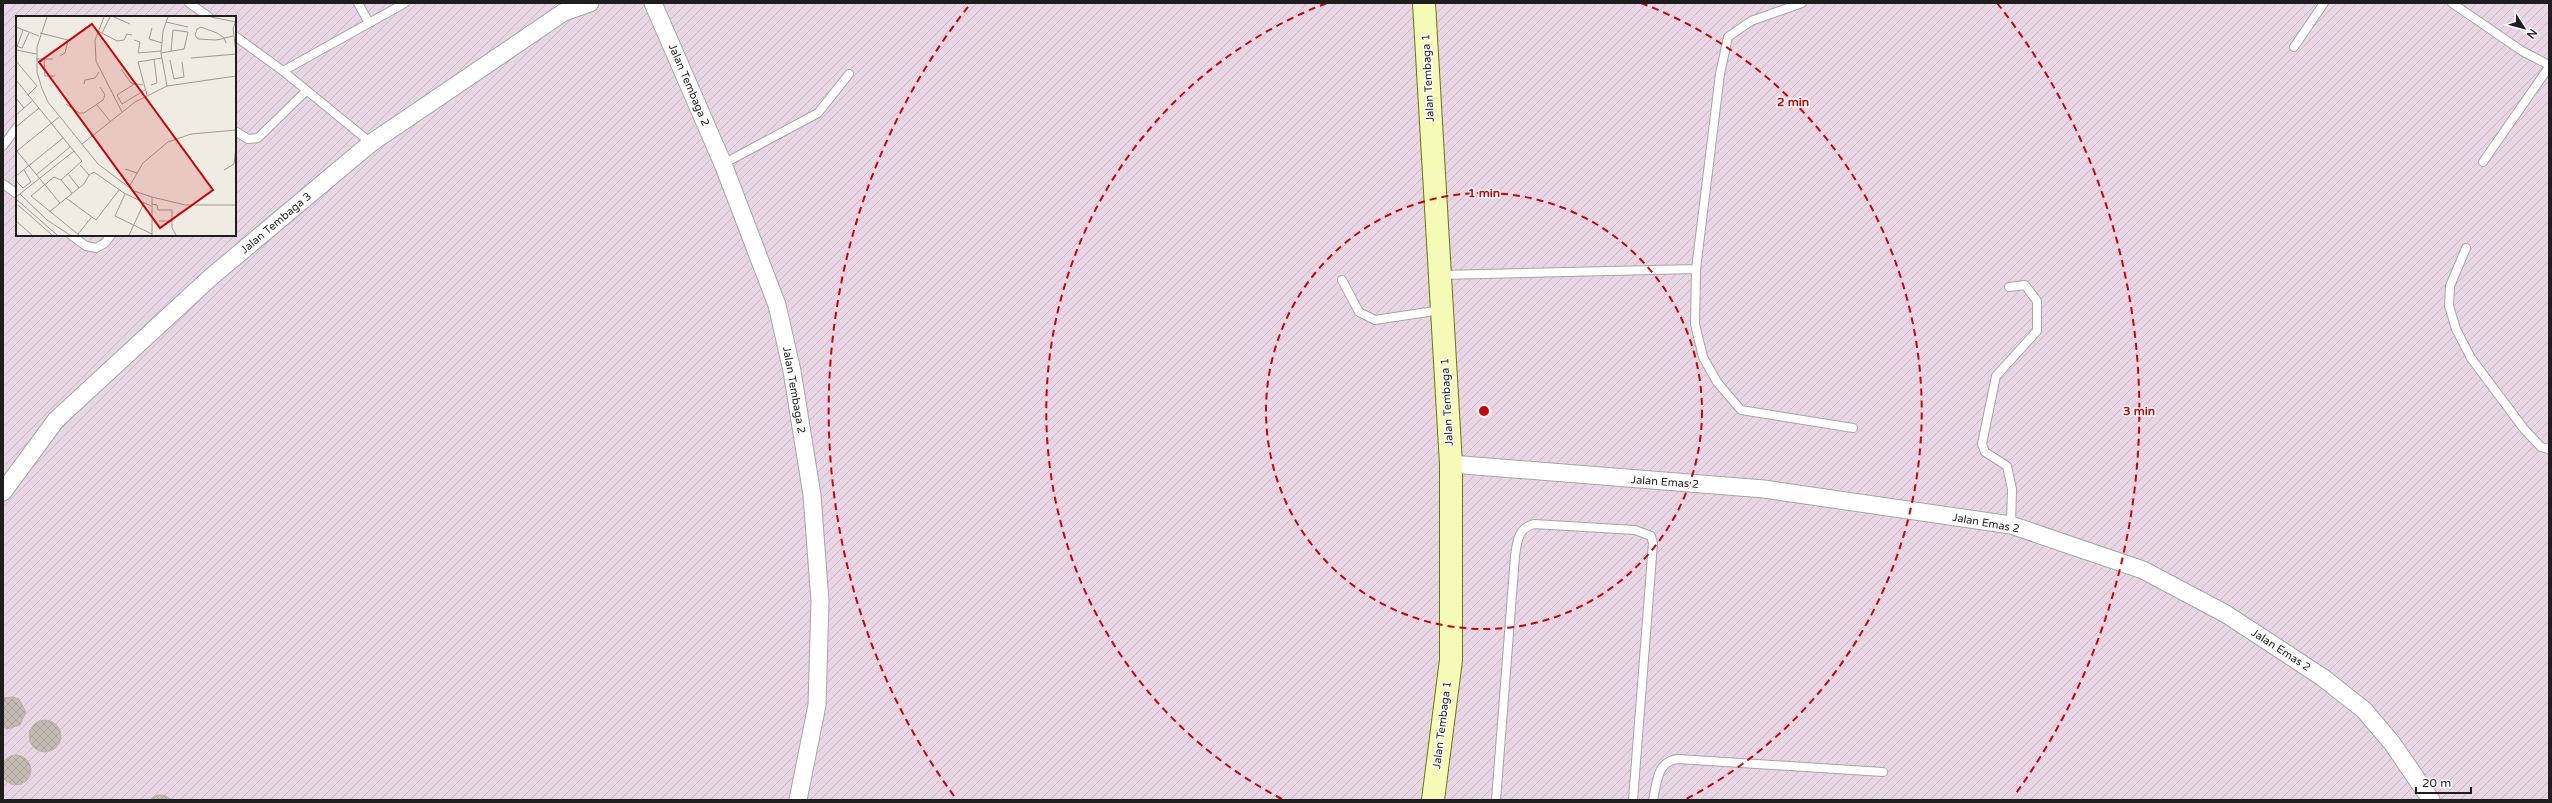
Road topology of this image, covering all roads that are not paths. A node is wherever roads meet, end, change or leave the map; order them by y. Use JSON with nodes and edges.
{"nodes":[{"id":1,"x":189,"y":3,"type":"edge"},
{"id":2,"x":358,"y":3,"type":"edge"},
{"id":3,"x":405,"y":3,"type":"edge"},
{"id":4,"x":590,"y":3,"type":"edge"},
{"id":5,"x":653,"y":3,"type":"edge"},
{"id":6,"x":1424,"y":3,"type":"edge"},
{"id":7,"x":1802,"y":3,"type":"edge"},
{"id":8,"x":2324,"y":3,"type":"edge"},
{"id":9,"x":2452,"y":3,"type":"edge"},
{"id":10,"x":208,"y":16,"type":"edge"},
{"id":11,"x":369,"y":23,"type":"junction"},
{"id":12,"x":236,"y":37,"type":"edge"},
{"id":13,"x":2294,"y":47,"type":"dead end"},
{"id":14,"x":2549,"y":66,"type":"edge"},
{"id":15,"x":283,"y":71,"type":"junction"},
{"id":16,"x":850,"y":74,"type":"dead end"},
{"id":17,"x":306,"y":91,"type":"junction"},
{"id":18,"x":16,"y":128,"type":"edge"},
{"id":19,"x":236,"y":132,"type":"edge"},
{"id":20,"x":371,"y":143,"type":"junction"},
{"id":21,"x":3,"y":146,"type":"edge"},
{"id":22,"x":2483,"y":162,"type":"dead end"},
{"id":23,"x":723,"y":164,"type":"junction"},
{"id":24,"x":3,"y":184,"type":"edge"},
{"id":25,"x":16,"y":193,"type":"edge"},
{"id":26,"x":72,"y":236,"type":"edge"},
{"id":27,"x":110,"y":236,"type":"edge"},
{"id":28,"x":2466,"y":248,"type":"dead end"},
{"id":29,"x":1696,"y":269,"type":"junction"},
{"id":30,"x":1440,"y":275,"type":"junction"},
{"id":31,"x":1342,"y":280,"type":"dead end"},
{"id":32,"x":2009,"y":287,"type":"dead end"},
{"id":33,"x":1442,"y":310,"type":"junction"},
{"id":34,"x":1853,"y":428,"type":"dead end"},
{"id":35,"x":2549,"y":449,"type":"edge"},
{"id":36,"x":1451,"y":464,"type":"junction"},
{"id":37,"x":3,"y":492,"type":"edge"},
{"id":38,"x":2011,"y":525,"type":"junction"},
{"id":39,"x":1883,"y":772,"type":"dead end"},
{"id":40,"x":798,"y":800,"type":"edge"},
{"id":41,"x":1433,"y":800,"type":"edge"},
{"id":42,"x":1496,"y":800,"type":"edge"},
{"id":43,"x":1634,"y":800,"type":"edge"},
{"id":44,"x":1653,"y":800,"type":"edge"},
{"id":45,"x":2430,"y":800,"type":"edge"}],
"edges":[{"from":1,"to":10,"type":"lane"},
{"from":2,"to":11,"type":"lane"},
{"from":3,"to":11,"type":"lane"},
{"from":4,"to":20,"type":"street","name":"Jalan Tembaga 3"},
{"from":5,"to":23,"type":"street","name":"Jalan Tembaga 2"},
{"from":6,"to":30,"type":"street","name":"Jalan Tembaga 1"},
{"from":7,"to":29,"type":"lane"},
{"from":8,"to":13,"type":"lane"},
{"from":9,"to":14,"type":"lane"},
{"from":11,"to":15,"type":"lane"},
{"from":12,"to":15,"type":"lane"},
{"from":14,"to":22,"type":"lane"},
{"from":15,"to":17,"type":"lane"},
{"from":16,"to":23,"type":"lane"},
{"from":17,"to":19,"type":"lane"},
{"from":17,"to":20,"type":"lane"},
{"from":18,"to":21,"type":"lane"},
{"from":20,"to":37,"type":"street","name":"Jalan Tembaga 3"},
{"from":23,"to":40,"type":"street","name":"Jalan Tembaga 2"},
{"from":24,"to":25,"type":"lane"},
{"from":26,"to":27,"type":"lane"},
{"from":28,"to":35,"type":"lane"},
{"from":29,"to":30,"type":"lane"},
{"from":29,"to":34,"type":"lane"},
{"from":30,"to":33,"type":"street","name":"Jalan Tembaga 1"},
{"from":31,"to":33,"type":"lane"},
{"from":32,"to":38,"type":"lane"},
{"from":33,"to":36,"type":"street","name":"Jalan Tembaga 1"},
{"from":36,"to":38,"type":"street","name":"Jalan Emas 2"},
{"from":36,"to":41,"type":"street","name":"Jalan Tembaga 1"},
{"from":38,"to":45,"type":"street","name":"Jalan Emas 2"},
{"from":39,"to":44,"type":"lane"},
{"from":42,"to":43,"type":"lane"}]}
